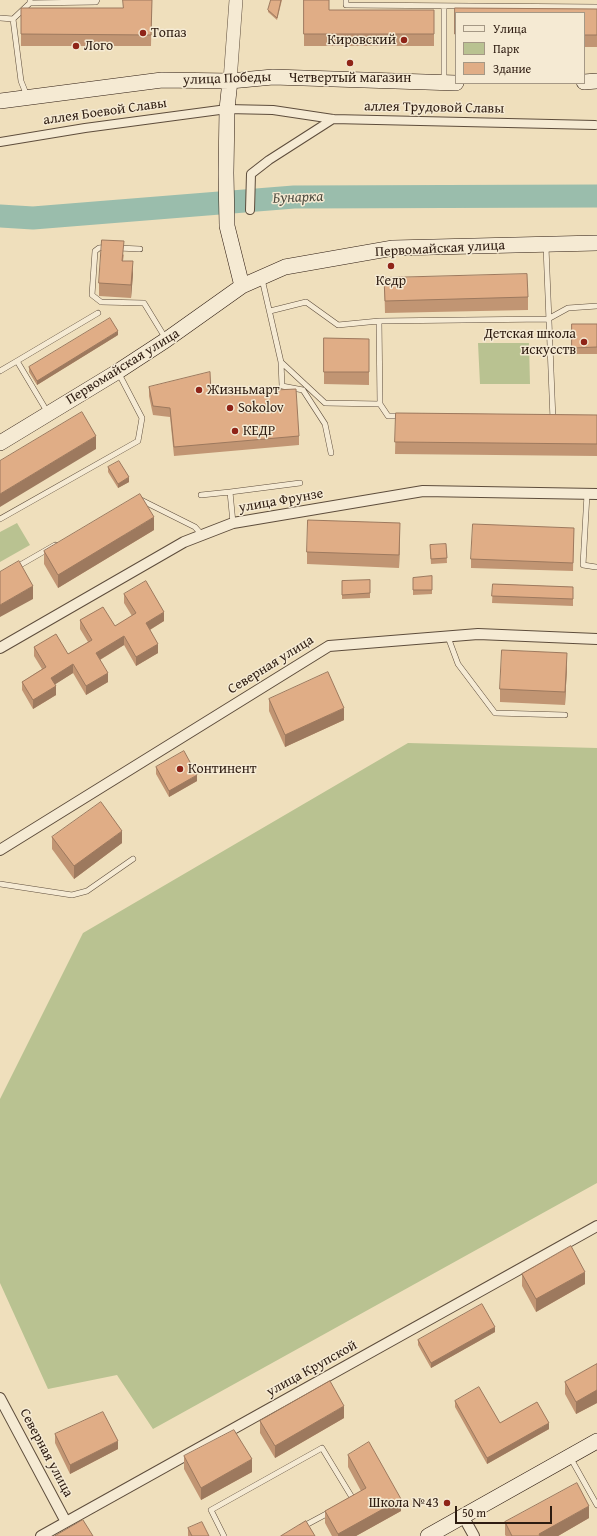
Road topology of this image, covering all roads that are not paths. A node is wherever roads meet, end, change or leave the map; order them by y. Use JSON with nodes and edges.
{"nodes":[{"id":1,"x":97,"y":0,"type":"edge"},
{"id":2,"x":236,"y":0,"type":"edge"},
{"id":3,"x":346,"y":0,"type":"edge"},
{"id":4,"x":30,"y":2,"type":"edge"},
{"id":5,"x":444,"y":6,"type":"junction"},
{"id":6,"x":597,"y":7,"type":"edge"},
{"id":7,"x":0,"y":18,"type":"edge"},
{"id":8,"x":13,"y":19,"type":"junction"},
{"id":9,"x":230,"y":81,"type":"junction"},
{"id":10,"x":597,"y":81,"type":"edge"},
{"id":11,"x":585,"y":82,"type":"edge"},
{"id":12,"x":450,"y":83,"type":"edge"},
{"id":13,"x":27,"y":96,"type":"junction"},
{"id":14,"x":0,"y":101,"type":"edge"},
{"id":15,"x":220,"y":109,"type":"junction"},
{"id":16,"x":273,"y":110,"type":"joint"},
{"id":17,"x":333,"y":119,"type":"junction"},
{"id":18,"x":595,"y":124,"type":"dead end"},
{"id":19,"x":0,"y":142,"type":"edge"},
{"id":20,"x":250,"y":210,"type":"dead end"},
{"id":21,"x":597,"y":243,"type":"edge"},
{"id":22,"x":546,"y":245,"type":"junction"},
{"id":23,"x":140,"y":249,"type":"dead end"},
{"id":24,"x":262,"y":276,"type":"junction"},
{"id":25,"x":242,"y":286,"type":"junction"},
{"id":26,"x":597,"y":306,"type":"edge"},
{"id":27,"x":270,"y":311,"type":"junction"},
{"id":28,"x":98,"y":313,"type":"dead end"},
{"id":29,"x":548,"y":320,"type":"junction"},
{"id":30,"x":379,"y":321,"type":"junction"},
{"id":31,"x":166,"y":340,"type":"junction"},
{"id":32,"x":17,"y":361,"type":"junction"},
{"id":33,"x":281,"y":362,"type":"junction"},
{"id":34,"x":0,"y":371,"type":"edge"},
{"id":35,"x":117,"y":372,"type":"junction"},
{"id":36,"x":380,"y":404,"type":"junction"},
{"id":37,"x":49,"y":414,"type":"junction"},
{"id":38,"x":412,"y":416,"type":"edge"},
{"id":39,"x":545,"y":419,"type":"edge"},
{"id":40,"x":553,"y":420,"type":"junction"},
{"id":41,"x":560,"y":420,"type":"edge"},
{"id":42,"x":0,"y":443,"type":"edge"},
{"id":43,"x":332,"y":453,"type":"dead end"},
{"id":44,"x":300,"y":483,"type":"dead end"},
{"id":45,"x":230,"y":492,"type":"junction"},
{"id":46,"x":592,"y":494,"type":"edge"},
{"id":47,"x":201,"y":496,"type":"dead end"},
{"id":48,"x":130,"y":502,"type":"edge"},
{"id":49,"x":0,"y":518,"type":"edge"},
{"id":50,"x":233,"y":523,"type":"junction"},
{"id":51,"x":202,"y":535,"type":"junction"},
{"id":52,"x":58,"y":543,"type":"edge"},
{"id":53,"x":596,"y":567,"type":"edge"},
{"id":54,"x":6,"y":573,"type":"edge"},
{"id":55,"x":448,"y":637,"type":"junction"},
{"id":56,"x":597,"y":639,"type":"edge"},
{"id":57,"x":0,"y":648,"type":"edge"},
{"id":58,"x":565,"y":715,"type":"dead end"},
{"id":59,"x":0,"y":850,"type":"edge"},
{"id":60,"x":134,"y":859,"type":"dead end"},
{"id":61,"x":0,"y":884,"type":"edge"},
{"id":62,"x":597,"y":1226,"type":"edge"},
{"id":63,"x":0,"y":1398,"type":"edge"},
{"id":64,"x":597,"y":1441,"type":"edge"},
{"id":65,"x":569,"y":1456,"type":"junction"},
{"id":66,"x":346,"y":1503,"type":"edge"},
{"id":67,"x":597,"y":1505,"type":"edge"},
{"id":68,"x":332,"y":1510,"type":"edge"},
{"id":69,"x":463,"y":1516,"type":"junction"},
{"id":70,"x":66,"y":1522,"type":"junction"},
{"id":71,"x":299,"y":1529,"type":"edge"},
{"id":72,"x":41,"y":1536,"type":"edge"},
{"id":73,"x":224,"y":1536,"type":"edge"},
{"id":74,"x":428,"y":1536,"type":"edge"},
{"id":75,"x":474,"y":1536,"type":"edge"}],
"edges":[{"from":1,"to":4,"type":"lane"},
{"from":2,"to":9,"type":"street"},
{"from":3,"to":5,"type":"lane"},
{"from":4,"to":8,"type":"lane"},
{"from":5,"to":6,"type":"lane"},
{"from":5,"to":12,"type":"lane"},
{"from":7,"to":8,"type":"lane"},
{"from":8,"to":13,"type":"lane"},
{"from":9,"to":12,"type":"main road","name":"улица Победы"},
{"from":9,"to":13,"type":"main road","name":"улица Победы"},
{"from":9,"to":15,"type":"main road"},
{"from":10,"to":11,"type":"main road"},
{"from":13,"to":14,"type":"main road","name":"улица Победы"},
{"from":15,"to":16,"type":"street","name":"аллея Боевой Славы"},
{"from":15,"to":19,"type":"street","name":"аллея Боевой Славы"},
{"from":15,"to":25,"type":"main road"},
{"from":16,"to":17,"type":"street","name":"аллея Трудовой Славы"},
{"from":17,"to":18,"type":"street","name":"аллея Трудовой Славы"},
{"from":17,"to":20,"type":"street"},
{"from":21,"to":22,"type":"main road","name":"Первомайская улица"},
{"from":22,"to":24,"type":"main road","name":"Первомайская улица"},
{"from":22,"to":29,"type":"lane"},
{"from":23,"to":31,"type":"lane"},
{"from":24,"to":25,"type":"main road","name":"Первомайская улица"},
{"from":24,"to":27,"type":"lane"},
{"from":25,"to":31,"type":"main road","name":"Первомайская улица"},
{"from":26,"to":29,"type":"lane"},
{"from":27,"to":30,"type":"lane"},
{"from":27,"to":33,"type":"lane"},
{"from":28,"to":32,"type":"lane"},
{"from":29,"to":30,"type":"lane"},
{"from":29,"to":40,"type":"lane"},
{"from":30,"to":36,"type":"lane"},
{"from":31,"to":35,"type":"main road","name":"Первомайская улица"},
{"from":32,"to":34,"type":"lane"},
{"from":32,"to":37,"type":"lane"},
{"from":33,"to":36,"type":"lane"},
{"from":33,"to":43,"type":"lane"},
{"from":35,"to":37,"type":"main road","name":"Первомайская улица"},
{"from":35,"to":49,"type":"lane"},
{"from":36,"to":38,"type":"lane"},
{"from":37,"to":42,"type":"main road","name":"Первомайская улица"},
{"from":39,"to":40,"type":"lane"},
{"from":40,"to":41,"type":"lane"},
{"from":44,"to":45,"type":"lane"},
{"from":45,"to":47,"type":"lane"},
{"from":45,"to":50,"type":"lane"},
{"from":46,"to":50,"type":"street","name":"улица Фрунзе"},
{"from":46,"to":53,"type":"lane"},
{"from":48,"to":51,"type":"lane"},
{"from":50,"to":51,"type":"street","name":"улица Фрунзе"},
{"from":51,"to":57,"type":"street","name":"улица Фрунзе"},
{"from":52,"to":54,"type":"lane"},
{"from":55,"to":56,"type":"street","name":"Северная улица"},
{"from":55,"to":58,"type":"lane"},
{"from":55,"to":59,"type":"street","name":"Северная улица"},
{"from":60,"to":61,"type":"lane"},
{"from":62,"to":70,"type":"street","name":"улица Крупской"},
{"from":63,"to":70,"type":"street","name":"Северная улица"},
{"from":64,"to":65,"type":"main road"},
{"from":65,"to":67,"type":"lane"},
{"from":65,"to":69,"type":"main road"},
{"from":66,"to":73,"type":"lane"},
{"from":68,"to":71,"type":"lane"},
{"from":69,"to":74,"type":"main road"},
{"from":69,"to":75,"type":"street"},
{"from":70,"to":72,"type":"street","name":"улица Крупской"}]}
